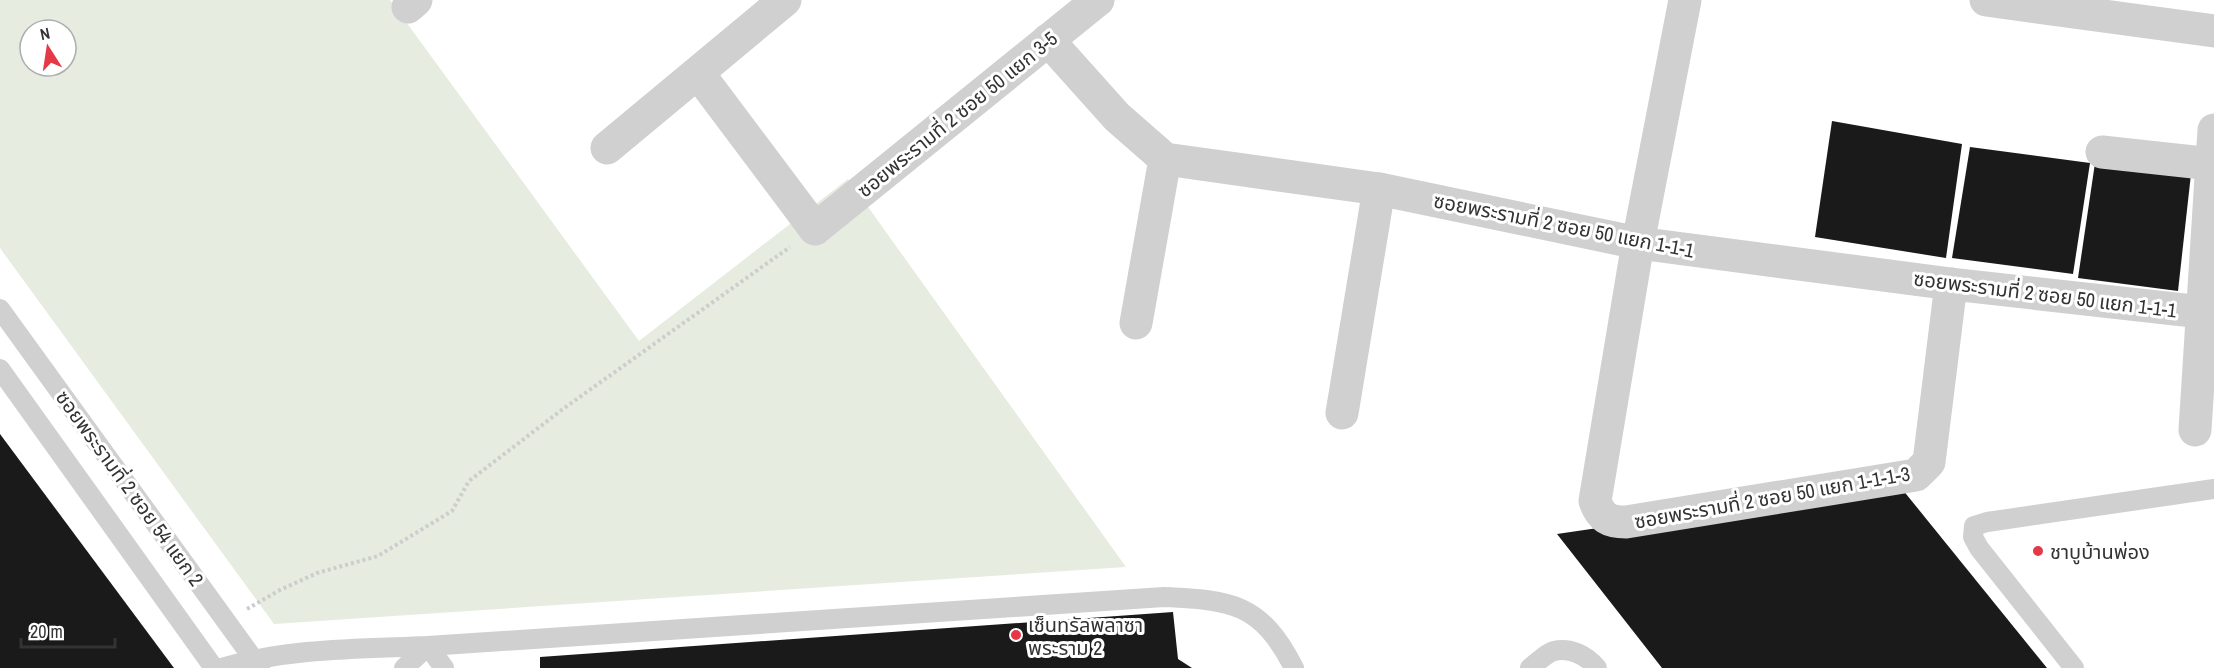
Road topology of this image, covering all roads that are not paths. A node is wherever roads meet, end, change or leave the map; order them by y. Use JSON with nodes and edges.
{"nodes":[{"id":1,"x":785,"y":0,"type":"edge"},
{"id":2,"x":1098,"y":0,"type":"edge"},
{"id":3,"x":1685,"y":0,"type":"edge"},
{"id":4,"x":1986,"y":0,"type":"edge"},
{"id":5,"x":2214,"y":32,"type":"edge"},
{"id":6,"x":1048,"y":40,"type":"junction"},
{"id":7,"x":698,"y":73,"type":"junction"},
{"id":8,"x":2214,"y":130,"type":"edge"},
{"id":9,"x":607,"y":148,"type":"dead end"},
{"id":10,"x":2102,"y":152,"type":"dead end"},
{"id":11,"x":1165,"y":159,"type":"junction"},
{"id":12,"x":2212,"y":164,"type":"junction"},
{"id":13,"x":1379,"y":189,"type":"junction"},
{"id":14,"x":1638,"y":243,"type":"junction"},
{"id":15,"x":1952,"y":284,"type":"junction"},
{"id":16,"x":0,"y":309,"type":"edge"},
{"id":17,"x":2202,"y":312,"type":"junction"},
{"id":18,"x":1136,"y":324,"type":"dead end"},
{"id":19,"x":2207,"y":346,"type":"edge"},
{"id":20,"x":0,"y":369,"type":"edge"},
{"id":21,"x":1342,"y":413,"type":"dead end"},
{"id":22,"x":2195,"y":430,"type":"dead end"},
{"id":23,"x":2214,"y":489,"type":"edge"},
{"id":24,"x":428,"y":646,"type":"junction"},
{"id":25,"x":257,"y":663,"type":"edge"},
{"id":26,"x":214,"y":668,"type":"edge"},
{"id":27,"x":221,"y":668,"type":"edge"},
{"id":28,"x":404,"y":668,"type":"edge"},
{"id":29,"x":444,"y":668,"type":"edge"},
{"id":30,"x":1294,"y":668,"type":"edge"},
{"id":31,"x":1530,"y":668,"type":"edge"},
{"id":32,"x":1597,"y":668,"type":"edge"},
{"id":33,"x":2074,"y":668,"type":"edge"}],
"edges":[{"from":1,"to":7,"type":"street"},
{"from":2,"to":6,"type":"street","name":"ซอยพระรามที่ 2 ซอย 50 แยก 3-5"},
{"from":3,"to":14,"type":"street"},
{"from":4,"to":5,"type":"street"},
{"from":6,"to":7,"type":"street","name":"ซอยพระรามที่ 2 ซอย 50 แยก 3-5"},
{"from":6,"to":11,"type":"street"},
{"from":7,"to":9,"type":"street"},
{"from":8,"to":12,"type":"street"},
{"from":10,"to":12,"type":"street"},
{"from":11,"to":13,"type":"street","name":"ซอยพระรามที่ 2 ซอย 50 แยก 1-1-1"},
{"from":11,"to":18,"type":"street"},
{"from":12,"to":17,"type":"street"},
{"from":13,"to":14,"type":"street","name":"ซอยพระรามที่ 2 ซอย 50 แยก 1-1-1"},
{"from":13,"to":21,"type":"street"},
{"from":14,"to":15,"type":"street","name":"ซอยพระรามที่ 2 ซอย 50 แยก 1-1-1"},
{"from":14,"to":15,"type":"street","name":"ซอยพระรามที่ 2 ซอย 50 แยก 1-1-1-3"},
{"from":15,"to":17,"type":"street","name":"ซอยพระรามที่ 2 ซอย 50 แยก 1-1-1"},
{"from":16,"to":25,"type":"lane","name":"ซอยพระรามที่ 2 ซอย 54 แยก 2"},
{"from":17,"to":19,"type":"street"},
{"from":19,"to":22,"type":"street"},
{"from":20,"to":26,"type":"lane","name":"ซอยพระรามที่ 2 ซอย 54 แยก 2"},
{"from":23,"to":33,"type":"lane"},
{"from":24,"to":25,"type":"lane"},
{"from":24,"to":28,"type":"lane"},
{"from":24,"to":29,"type":"lane"},
{"from":24,"to":30,"type":"lane"},
{"from":25,"to":27,"type":"lane"},
{"from":31,"to":32,"type":"lane"}]}
